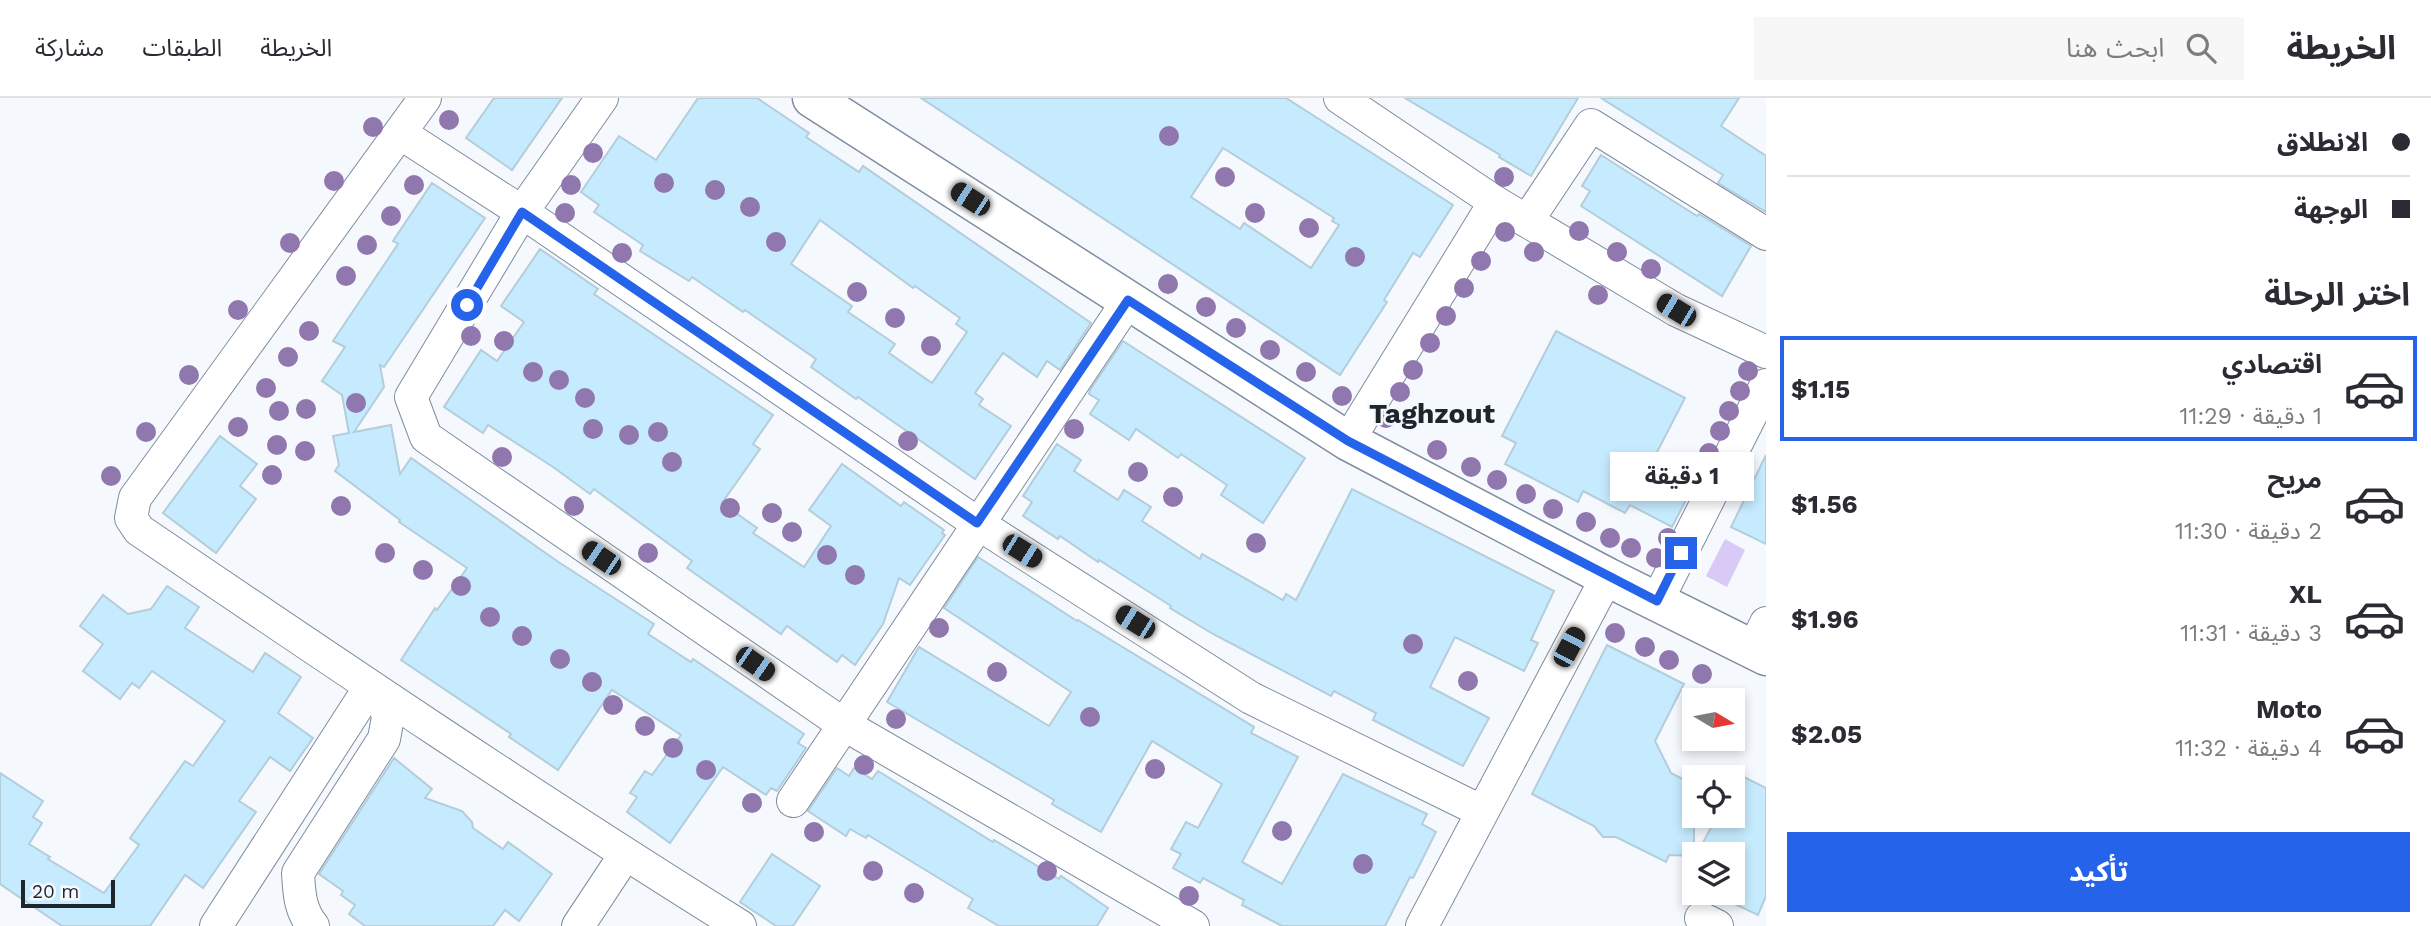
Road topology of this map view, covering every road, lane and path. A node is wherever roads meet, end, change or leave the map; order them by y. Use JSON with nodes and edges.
{"nodes":[{"id":1,"x":425,"y":98,"type":"edge"},
{"id":2,"x":602,"y":98,"type":"edge"},
{"id":3,"x":812,"y":98,"type":"edge"},
{"id":4,"x":1340,"y":98,"type":"edge"},
{"id":5,"x":400,"y":133,"type":"junction"},
{"id":6,"x":1495,"y":202,"type":"junction"},
{"id":7,"x":522,"y":212,"type":"junction"},
{"id":8,"x":1527,"y":221,"type":"junction"},
{"id":9,"x":1766,"y":234,"type":"edge"},
{"id":10,"x":1128,"y":300,"type":"junction"},
{"id":11,"x":1766,"y":352,"type":"edge"},
{"id":12,"x":1766,"y":385,"type":"edge"},
{"id":13,"x":1348,"y":441,"type":"junction"},
{"id":14,"x":977,"y":523,"type":"junction"},
{"id":15,"x":1607,"y":577,"type":"junction"},
{"id":16,"x":1657,"y":601,"type":"junction"},
{"id":17,"x":1762,"y":643,"type":"edge"},
{"id":18,"x":376,"y":691,"type":"junction"},
{"id":19,"x":843,"y":724,"type":"junction"},
{"id":20,"x":793,"y":801,"type":"dead end"},
{"id":21,"x":1481,"y":811,"type":"junction"},
{"id":22,"x":625,"y":855,"type":"junction"},
{"id":23,"x":725,"y":922,"type":"edge"},
{"id":24,"x":216,"y":926,"type":"edge"},
{"id":25,"x":313,"y":926,"type":"edge"},
{"id":26,"x":578,"y":926,"type":"edge"},
{"id":27,"x":1194,"y":926,"type":"edge"},
{"id":28,"x":1422,"y":926,"type":"edge"}],
"edges":[{"from":1,"to":5,"type":"street"},
{"from":2,"to":7,"type":"street"},
{"from":3,"to":10,"type":"main road"},
{"from":4,"to":6,"type":"street"},
{"from":5,"to":7,"type":"street"},
{"from":5,"to":18,"type":"street"},
{"from":6,"to":8,"type":"street"},
{"from":6,"to":13,"type":"street"},
{"from":7,"to":14,"type":"street"},
{"from":7,"to":19,"type":"street"},
{"from":8,"to":9,"type":"street"},
{"from":8,"to":11,"type":"street"},
{"from":10,"to":13,"type":"main road"},
{"from":10,"to":14,"type":"street"},
{"from":12,"to":16,"type":"street"},
{"from":13,"to":15,"type":"main road"},
{"from":14,"to":19,"type":"street"},
{"from":14,"to":21,"type":"street"},
{"from":15,"to":16,"type":"main road"},
{"from":15,"to":21,"type":"street"},
{"from":16,"to":17,"type":"main road"},
{"from":18,"to":22,"type":"street"},
{"from":18,"to":24,"type":"street"},
{"from":18,"to":25,"type":"street"},
{"from":19,"to":20,"type":"street"},
{"from":19,"to":27,"type":"street"},
{"from":21,"to":28,"type":"street"},
{"from":22,"to":23,"type":"street"},
{"from":22,"to":26,"type":"street"}]}
